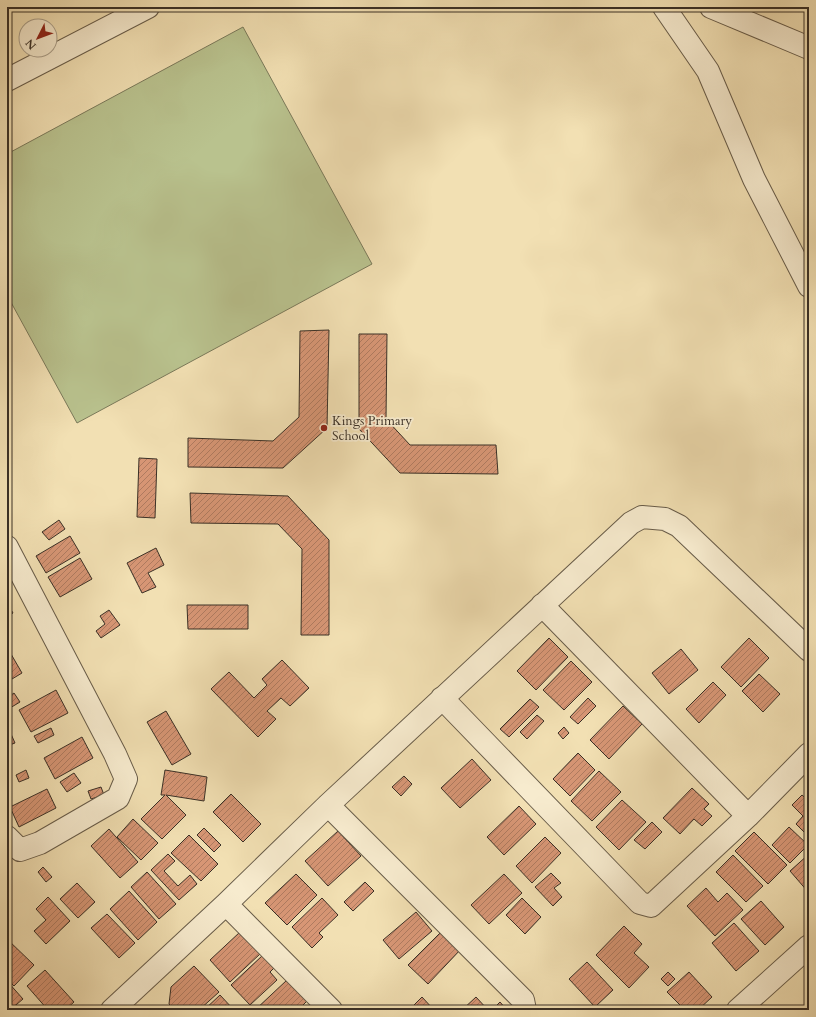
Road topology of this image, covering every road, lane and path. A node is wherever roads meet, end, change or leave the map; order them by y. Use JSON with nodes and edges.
{"nodes":[{"id":1,"x":148,"y":7,"type":"edge"},
{"id":2,"x":664,"y":7,"type":"edge"},
{"id":3,"x":711,"y":7,"type":"edge"},
{"id":4,"x":809,"y":48,"type":"edge"},
{"id":5,"x":7,"y":80,"type":"edge"},
{"id":6,"x":809,"y":286,"type":"edge"},
{"id":7,"x":7,"y":547,"type":"edge"},
{"id":8,"x":542,"y":605,"type":"junction"},
{"id":9,"x":809,"y":650,"type":"edge"},
{"id":10,"x":442,"y":698,"type":"junction"},
{"id":11,"x":809,"y":754,"type":"edge"},
{"id":12,"x":328,"y":805,"type":"junction"},
{"id":13,"x":748,"y":816,"type":"junction"},
{"id":14,"x":7,"y":837,"type":"edge"},
{"id":15,"x":226,"y":904,"type":"junction"},
{"id":16,"x":809,"y":946,"type":"edge"},
{"id":17,"x":126,"y":1006,"type":"edge"},
{"id":18,"x":747,"y":1007,"type":"edge"},
{"id":19,"x":331,"y":1010,"type":"edge"},
{"id":20,"x":524,"y":1010,"type":"edge"}],
"edges":[{"from":1,"to":5,"type":"street"},
{"from":2,"to":6,"type":"street"},
{"from":3,"to":4,"type":"street"},
{"from":7,"to":14,"type":"street"},
{"from":8,"to":9,"type":"street"},
{"from":8,"to":10,"type":"street"},
{"from":8,"to":13,"type":"street"},
{"from":10,"to":12,"type":"street"},
{"from":10,"to":13,"type":"street"},
{"from":11,"to":13,"type":"street"},
{"from":12,"to":15,"type":"street"},
{"from":12,"to":20,"type":"street"},
{"from":15,"to":17,"type":"street"},
{"from":15,"to":19,"type":"street"},
{"from":16,"to":18,"type":"street"}]}
